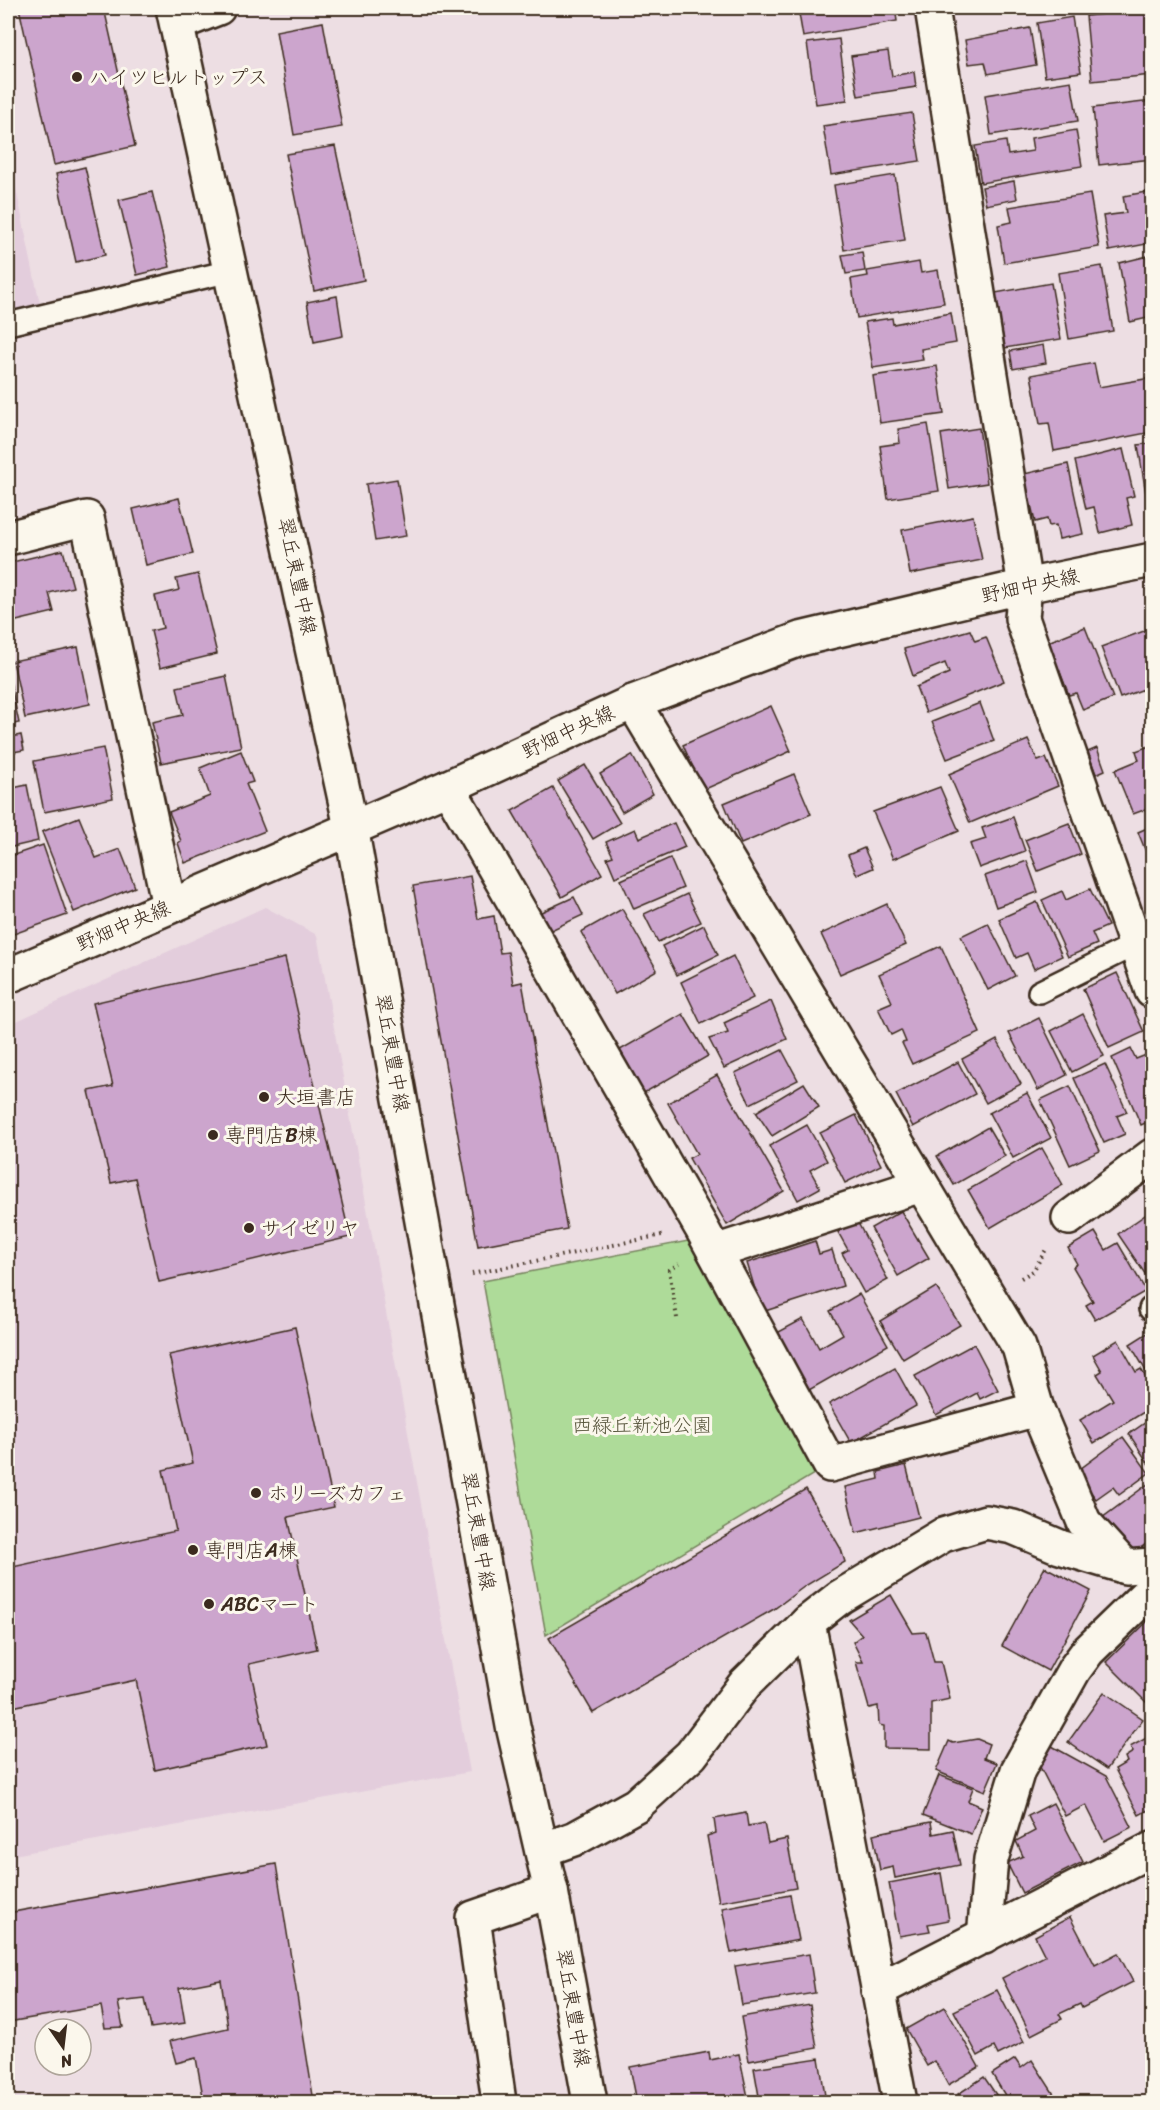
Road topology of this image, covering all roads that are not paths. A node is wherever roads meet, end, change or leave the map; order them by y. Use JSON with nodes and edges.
{"nodes":[{"id":1,"x":218,"y":8,"type":"edge"},
{"id":2,"x":932,"y":8,"type":"edge"},
{"id":3,"x":175,"y":16,"type":"edge"},
{"id":4,"x":230,"y":271,"type":"junction"},
{"id":5,"x":8,"y":324,"type":"edge"},
{"id":6,"x":8,"y":538,"type":"edge"},
{"id":7,"x":1152,"y":560,"type":"edge"},
{"id":8,"x":1025,"y":586,"type":"junction"},
{"id":9,"x":633,"y":702,"type":"junction"},
{"id":10,"x":448,"y":787,"type":"junction"},
{"id":11,"x":351,"y":827,"type":"junction"},
{"id":12,"x":169,"y":906,"type":"junction"},
{"id":13,"x":1136,"y":944,"type":"junction"},
{"id":14,"x":8,"y":976,"type":"edge"},
{"id":15,"x":1152,"y":991,"type":"edge"},
{"id":16,"x":1039,"y":992,"type":"dead end"},
{"id":17,"x":1152,"y":1156,"type":"edge"},
{"id":18,"x":921,"y":1185,"type":"junction"},
{"id":19,"x":1069,"y":1218,"type":"road end"},
{"id":20,"x":708,"y":1240,"type":"junction"},
{"id":21,"x":1037,"y":1409,"type":"junction"},
{"id":22,"x":1139,"y":1566,"type":"edge"},
{"id":23,"x":1152,"y":1589,"type":"edge"},
{"id":24,"x":808,"y":1622,"type":"junction"},
{"id":25,"x":1152,"y":1849,"type":"edge"},
{"id":26,"x":542,"y":1850,"type":"junction"},
{"id":27,"x":551,"y":1891,"type":"junction"},
{"id":28,"x":984,"y":1937,"type":"junction"},
{"id":29,"x":878,"y":1990,"type":"junction"},
{"id":30,"x":499,"y":2103,"type":"edge"},
{"id":31,"x":590,"y":2103,"type":"edge"},
{"id":32,"x":900,"y":2103,"type":"edge"}],
"edges":[{"from":1,"to":3,"type":"street"},
{"from":2,"to":8,"type":"street"},
{"from":3,"to":4,"type":"street","name":"翠丘東豊中線"},
{"from":4,"to":5,"type":"lane"},
{"from":4,"to":11,"type":"street","name":"翠丘東豊中線"},
{"from":6,"to":12,"type":"street"},
{"from":7,"to":8,"type":"street","name":"野畑中央線"},
{"from":8,"to":9,"type":"street","name":"野畑中央線"},
{"from":8,"to":13,"type":"street"},
{"from":9,"to":10,"type":"street","name":"野畑中央線"},
{"from":9,"to":18,"type":"street"},
{"from":10,"to":11,"type":"street","name":"野畑中央線"},
{"from":10,"to":20,"type":"street"},
{"from":11,"to":12,"type":"street","name":"野畑中央線"},
{"from":11,"to":26,"type":"street","name":"翠丘東豊中線"},
{"from":12,"to":14,"type":"street","name":"野畑中央線"},
{"from":13,"to":15,"type":"street"},
{"from":13,"to":16,"type":"lane"},
{"from":17,"to":19,"type":"street"},
{"from":18,"to":20,"type":"street"},
{"from":18,"to":21,"type":"street"},
{"from":20,"to":21,"type":"street"},
{"from":21,"to":22,"type":"street"},
{"from":22,"to":24,"type":"street"},
{"from":23,"to":28,"type":"street"},
{"from":24,"to":26,"type":"street"},
{"from":24,"to":29,"type":"street"},
{"from":25,"to":28,"type":"street"},
{"from":26,"to":27,"type":"street","name":"翠丘東豊中線"},
{"from":27,"to":30,"type":"street"},
{"from":27,"to":31,"type":"street","name":"翠丘東豊中線"},
{"from":28,"to":29,"type":"street"},
{"from":29,"to":32,"type":"street"}]}
